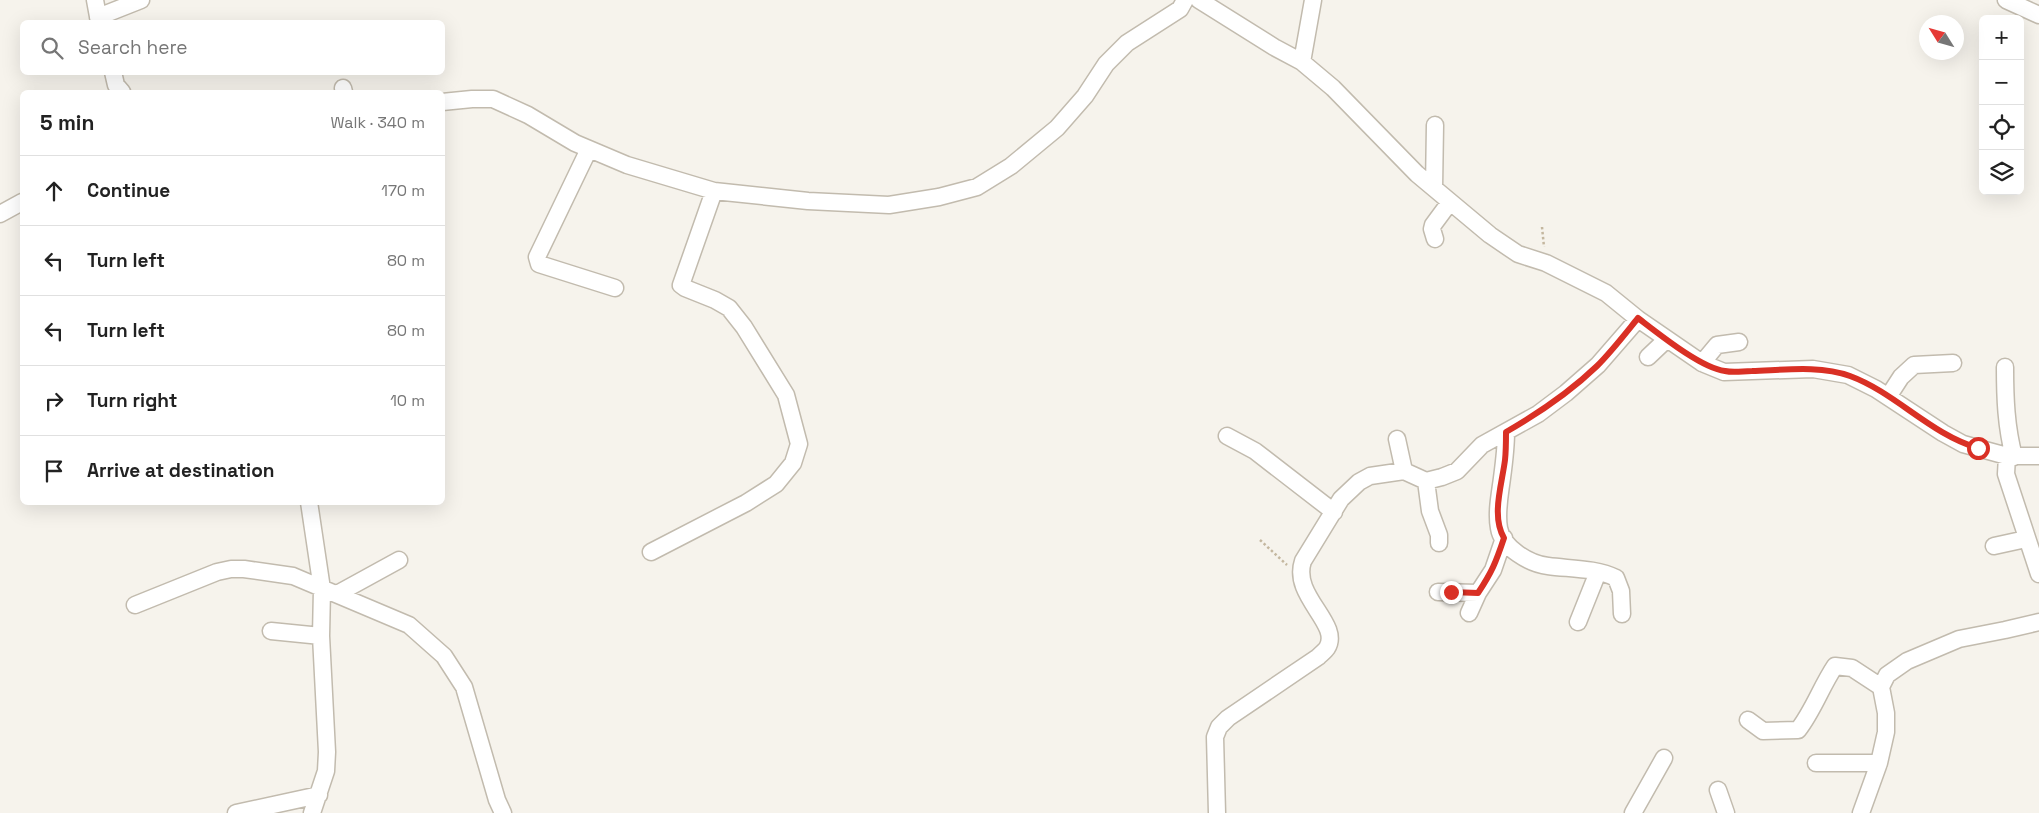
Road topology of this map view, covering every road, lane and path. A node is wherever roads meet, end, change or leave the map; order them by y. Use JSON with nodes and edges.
{"nodes":[{"id":1,"x":95,"y":0,"type":"edge"},
{"id":2,"x":141,"y":0,"type":"edge"},
{"id":3,"x":1185,"y":0,"type":"edge"},
{"id":4,"x":1199,"y":0,"type":"edge"},
{"id":5,"x":1313,"y":0,"type":"edge"},
{"id":6,"x":2006,"y":0,"type":"edge"},
{"id":7,"x":2039,"y":15,"type":"edge"},
{"id":8,"x":99,"y":20,"type":"edge"},
{"id":9,"x":1302,"y":62,"type":"junction"},
{"id":10,"x":114,"y":75,"type":"edge"},
{"id":11,"x":120,"y":90,"type":"edge"},
{"id":12,"x":445,"y":102,"type":"edge"},
{"id":13,"x":1435,"y":125,"type":"dead end"},
{"id":14,"x":590,"y":149,"type":"junction"},
{"id":15,"x":1434,"y":188,"type":"junction"},
{"id":16,"x":714,"y":191,"type":"junction"},
{"id":17,"x":1450,"y":202,"type":"junction"},
{"id":18,"x":20,"y":203,"type":"edge"},
{"id":19,"x":0,"y":214,"type":"edge"},
{"id":20,"x":1435,"y":239,"type":"dead end"},
{"id":21,"x":615,"y":288,"type":"dead end"},
{"id":22,"x":1638,"y":318,"type":"junction"},
{"id":23,"x":1667,"y":339,"type":"junction"},
{"id":24,"x":1739,"y":342,"type":"dead end"},
{"id":25,"x":1648,"y":357,"type":"dead end"},
{"id":26,"x":1702,"y":363,"type":"junction"},
{"id":27,"x":1953,"y":363,"type":"dead end"},
{"id":28,"x":2005,"y":367,"type":"dead end"},
{"id":29,"x":1888,"y":396,"type":"junction"},
{"id":30,"x":1506,"y":432,"type":"junction"},
{"id":31,"x":1227,"y":436,"type":"dead end"},
{"id":32,"x":1397,"y":439,"type":"dead end"},
{"id":33,"x":2010,"y":456,"type":"junction"},
{"id":34,"x":2039,"y":456,"type":"edge"},
{"id":35,"x":1404,"y":471,"type":"junction"},
{"id":36,"x":1426,"y":481,"type":"junction"},
{"id":37,"x":310,"y":505,"type":"edge"},
{"id":38,"x":1334,"y":512,"type":"junction"},
{"id":39,"x":1504,"y":538,"type":"junction"},
{"id":40,"x":2026,"y":539,"type":"junction"},
{"id":41,"x":1260,"y":540,"type":"dead end"},
{"id":42,"x":1439,"y":543,"type":"dead end"},
{"id":43,"x":1994,"y":546,"type":"dead end"},
{"id":44,"x":651,"y":552,"type":"dead end"},
{"id":45,"x":399,"y":560,"type":"dead end"},
{"id":46,"x":1300,"y":570,"type":"junction"},
{"id":47,"x":1598,"y":572,"type":"junction"},
{"id":48,"x":2039,"y":574,"type":"edge"},
{"id":49,"x":330,"y":591,"type":"junction"},
{"id":50,"x":1438,"y":592,"type":"dead end"},
{"id":51,"x":1478,"y":593,"type":"junction"},
{"id":52,"x":136,"y":606,"type":"dead end"},
{"id":53,"x":1470,"y":613,"type":"dead end"},
{"id":54,"x":1622,"y":614,"type":"dead end"},
{"id":55,"x":1578,"y":622,"type":"dead end"},
{"id":56,"x":2039,"y":622,"type":"edge"},
{"id":57,"x":271,"y":631,"type":"dead end"},
{"id":58,"x":321,"y":636,"type":"junction"},
{"id":59,"x":1881,"y":687,"type":"junction"},
{"id":60,"x":1748,"y":720,"type":"dead end"},
{"id":61,"x":1664,"y":758,"type":"dead end"},
{"id":62,"x":1816,"y":763,"type":"dead end"},
{"id":63,"x":1879,"y":764,"type":"junction"},
{"id":64,"x":1718,"y":790,"type":"dead end"},
{"id":65,"x":319,"y":795,"type":"junction"},
{"id":66,"x":236,"y":813,"type":"edge"},
{"id":67,"x":312,"y":813,"type":"edge"},
{"id":68,"x":503,"y":813,"type":"edge"},
{"id":69,"x":1217,"y":813,"type":"edge"},
{"id":70,"x":1633,"y":813,"type":"edge"},
{"id":71,"x":1726,"y":813,"type":"edge"},
{"id":72,"x":1862,"y":813,"type":"edge"}],
"edges":[{"from":1,"to":8,"type":"street"},
{"from":2,"to":8,"type":"street"},
{"from":3,"to":16,"type":"street"},
{"from":4,"to":9,"type":"street"},
{"from":5,"to":9,"type":"street"},
{"from":6,"to":7,"type":"street"},
{"from":9,"to":15,"type":"street"},
{"from":10,"to":11,"type":"street"},
{"from":12,"to":14,"type":"street"},
{"from":13,"to":15,"type":"street"},
{"from":14,"to":16,"type":"street"},
{"from":14,"to":21,"type":"street"},
{"from":15,"to":17,"type":"street"},
{"from":16,"to":44,"type":"street"},
{"from":17,"to":20,"type":"street"},
{"from":17,"to":22,"type":"street"},
{"from":18,"to":19,"type":"street"},
{"from":22,"to":23,"type":"street"},
{"from":22,"to":30,"type":"street"},
{"from":23,"to":25,"type":"street"},
{"from":23,"to":26,"type":"street"},
{"from":24,"to":26,"type":"street"},
{"from":26,"to":29,"type":"street"},
{"from":27,"to":29,"type":"street"},
{"from":28,"to":33,"type":"street"},
{"from":29,"to":33,"type":"street"},
{"from":30,"to":36,"type":"street"},
{"from":30,"to":39,"type":"street"},
{"from":31,"to":38,"type":"street"},
{"from":32,"to":35,"type":"street"},
{"from":33,"to":34,"type":"street"},
{"from":33,"to":40,"type":"street"},
{"from":35,"to":36,"type":"street"},
{"from":35,"to":38,"type":"street"},
{"from":36,"to":42,"type":"street"},
{"from":37,"to":49,"type":"street"},
{"from":38,"to":46,"type":"street"},
{"from":39,"to":47,"type":"street"},
{"from":39,"to":51,"type":"street"},
{"from":40,"to":43,"type":"street"},
{"from":40,"to":48,"type":"street"},
{"from":41,"to":46,"type":"path"},
{"from":45,"to":49,"type":"street"},
{"from":46,"to":69,"type":"street"},
{"from":47,"to":54,"type":"street"},
{"from":47,"to":55,"type":"street"},
{"from":49,"to":52,"type":"street"},
{"from":49,"to":58,"type":"street"},
{"from":49,"to":68,"type":"street"},
{"from":50,"to":51,"type":"street"},
{"from":51,"to":53,"type":"street"},
{"from":56,"to":59,"type":"street"},
{"from":57,"to":58,"type":"street"},
{"from":58,"to":65,"type":"street"},
{"from":59,"to":60,"type":"street"},
{"from":59,"to":63,"type":"street"},
{"from":61,"to":70,"type":"street"},
{"from":62,"to":63,"type":"street"},
{"from":63,"to":72,"type":"street"},
{"from":64,"to":71,"type":"street"},
{"from":65,"to":66,"type":"street"},
{"from":65,"to":67,"type":"street"}]}
